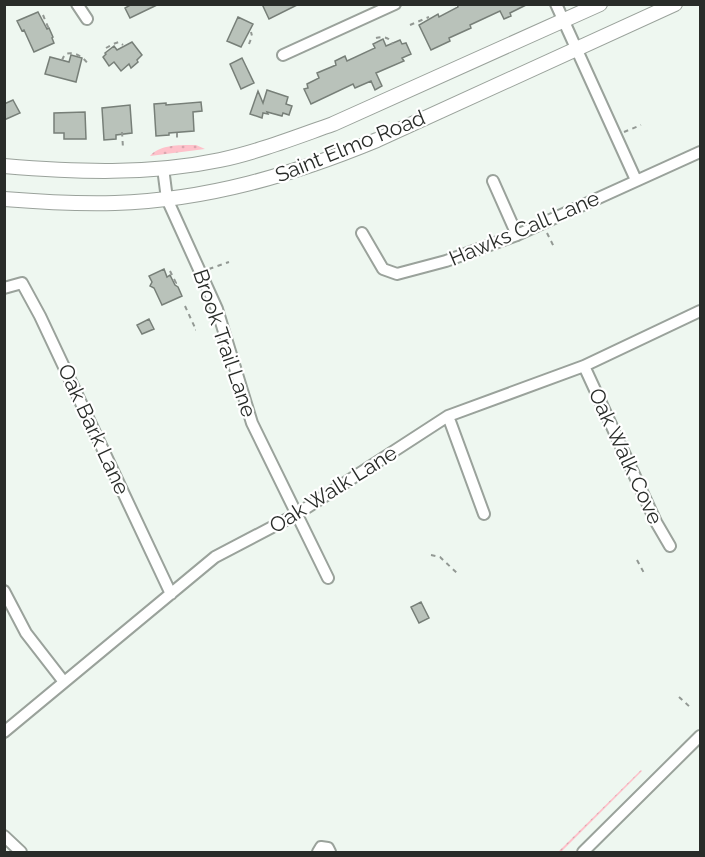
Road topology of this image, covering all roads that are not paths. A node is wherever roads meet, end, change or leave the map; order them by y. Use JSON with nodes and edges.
{"nodes":[{"id":1,"x":77,"y":4,"type":"edge"},
{"id":2,"x":395,"y":4,"type":"edge"},
{"id":3,"x":556,"y":4,"type":"edge"},
{"id":4,"x":600,"y":4,"type":"edge"},
{"id":5,"x":675,"y":4,"type":"edge"},
{"id":6,"x":87,"y":19,"type":"dead end"},
{"id":7,"x":564,"y":21,"type":"junction"},
{"id":8,"x":576,"y":49,"type":"junction"},
{"id":9,"x":283,"y":55,"type":"dead end"},
{"id":10,"x":700,"y":152,"type":"edge"},
{"id":11,"x":4,"y":166,"type":"edge"},
{"id":12,"x":163,"y":168,"type":"junction"},
{"id":13,"x":636,"y":180,"type":"junction"},
{"id":14,"x":493,"y":181,"type":"dead end"},
{"id":15,"x":4,"y":199,"type":"edge"},
{"id":16,"x":167,"y":199,"type":"junction"},
{"id":17,"x":362,"y":233,"type":"dead end"},
{"id":18,"x":517,"y":235,"type":"junction"},
{"id":19,"x":4,"y":288,"type":"edge"},
{"id":20,"x":700,"y":311,"type":"edge"},
{"id":21,"x":584,"y":366,"type":"junction"},
{"id":22,"x":448,"y":416,"type":"junction"},
{"id":23,"x":297,"y":514,"type":"junction"},
{"id":24,"x":484,"y":514,"type":"dead end"},
{"id":25,"x":670,"y":546,"type":"dead end"},
{"id":26,"x":328,"y":578,"type":"dead end"},
{"id":27,"x":4,"y":591,"type":"edge"},
{"id":28,"x":171,"y":594,"type":"junction"},
{"id":29,"x":64,"y":682,"type":"junction"},
{"id":30,"x":4,"y":732,"type":"edge"},
{"id":31,"x":700,"y":736,"type":"edge"},
{"id":32,"x":4,"y":836,"type":"edge"},
{"id":33,"x":21,"y":852,"type":"edge"},
{"id":34,"x":318,"y":852,"type":"edge"},
{"id":35,"x":330,"y":852,"type":"edge"},
{"id":36,"x":583,"y":852,"type":"edge"}],
"edges":[{"from":1,"to":6,"type":"street"},
{"from":2,"to":9,"type":"street"},
{"from":3,"to":7,"type":"street"},
{"from":4,"to":7,"type":"main road","name":"Saint Elmo Road"},
{"from":5,"to":8,"type":"main road","name":"Saint Elmo Road"},
{"from":7,"to":8,"type":"street"},
{"from":7,"to":12,"type":"main road","name":"Saint Elmo Road"},
{"from":8,"to":13,"type":"street"},
{"from":8,"to":16,"type":"main road","name":"Saint Elmo Road"},
{"from":10,"to":13,"type":"street","name":"Hawks Call Lane"},
{"from":11,"to":12,"type":"main road","name":"Saint Elmo Road"},
{"from":12,"to":16,"type":"street","name":"Brook Trail Lane"},
{"from":13,"to":18,"type":"street","name":"Hawks Call Lane"},
{"from":14,"to":18,"type":"street"},
{"from":15,"to":16,"type":"main road","name":"Saint Elmo Road"},
{"from":16,"to":23,"type":"street","name":"Brook Trail Lane"},
{"from":17,"to":18,"type":"street","name":"Hawks Call Lane"},
{"from":19,"to":28,"type":"street","name":"Oak Bark Lane"},
{"from":20,"to":21,"type":"street","name":"Oak Walk Lane"},
{"from":21,"to":22,"type":"street","name":"Oak Walk Lane"},
{"from":21,"to":25,"type":"street","name":"Oak Walk Cove"},
{"from":22,"to":23,"type":"street","name":"Oak Walk Lane"},
{"from":22,"to":24,"type":"street"},
{"from":23,"to":26,"type":"street","name":"Brook Trail Lane"},
{"from":23,"to":28,"type":"street","name":"Oak Walk Lane"},
{"from":27,"to":29,"type":"street"},
{"from":28,"to":29,"type":"street","name":"Oak Walk Lane"},
{"from":29,"to":30,"type":"street","name":"Oak Walk Lane"},
{"from":31,"to":36,"type":"street"},
{"from":32,"to":33,"type":"street"},
{"from":34,"to":35,"type":"street"}]}
